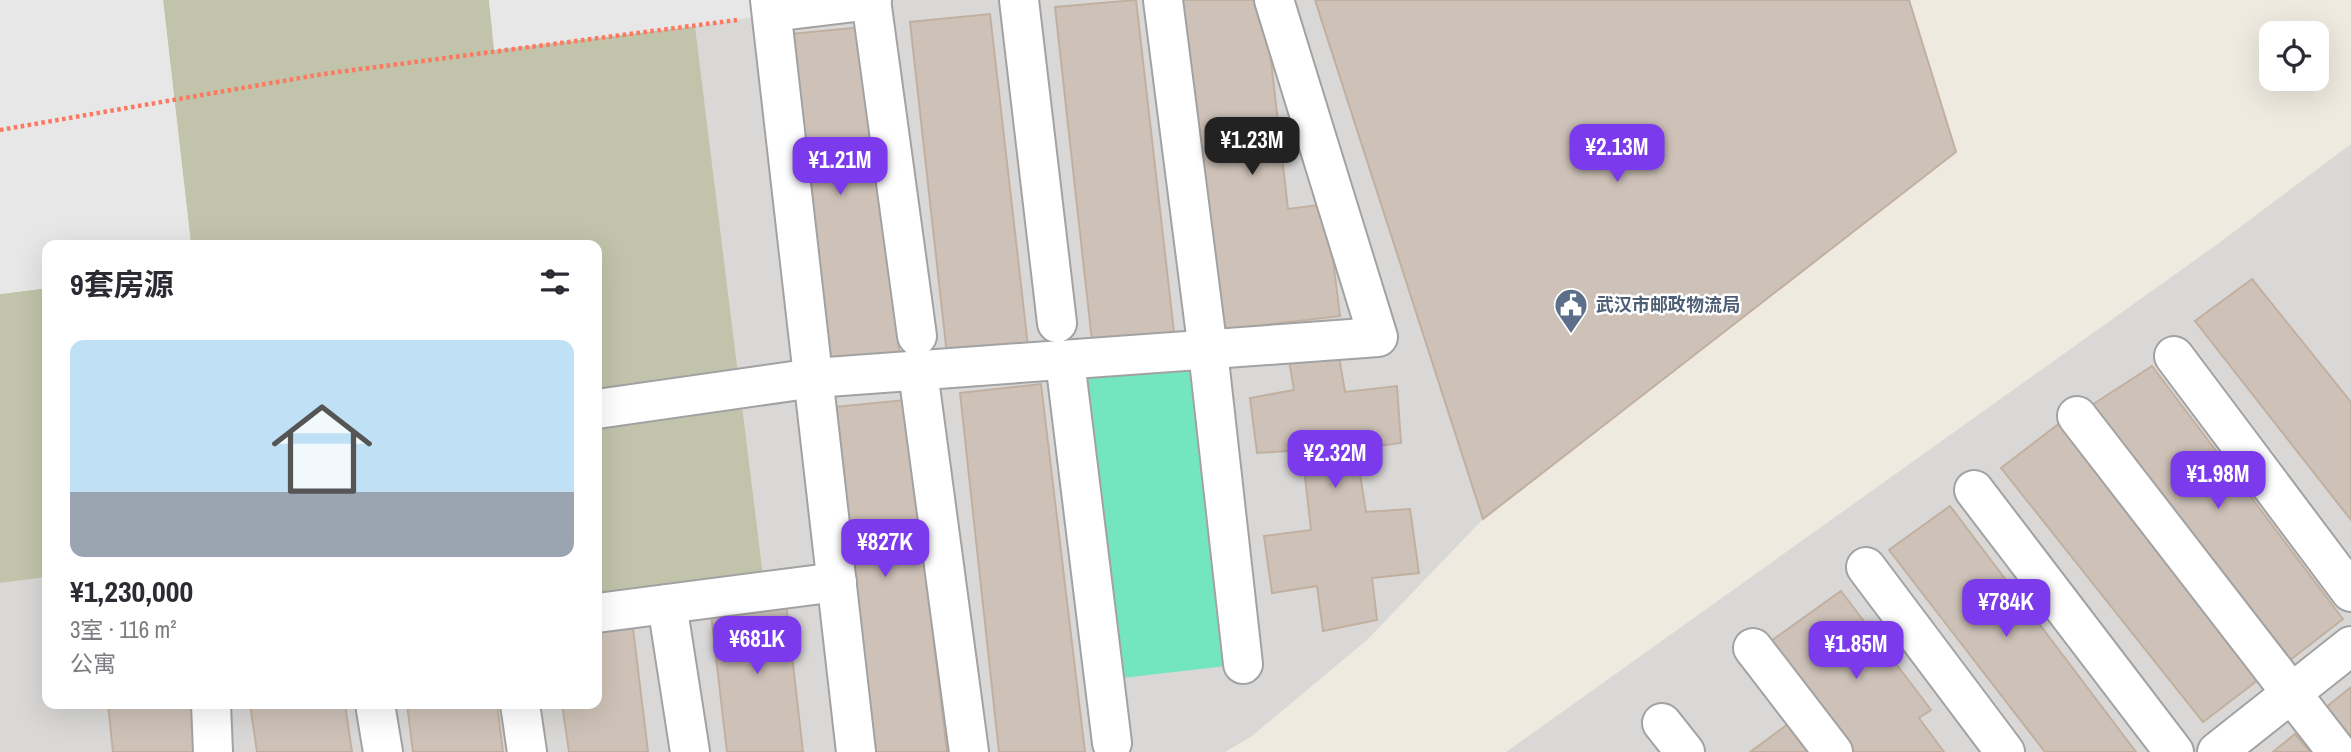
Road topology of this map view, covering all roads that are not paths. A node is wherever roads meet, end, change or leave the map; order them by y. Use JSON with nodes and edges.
{"nodes":[{"id":1,"x":872,"y":0,"type":"edge"},
{"id":2,"x":1019,"y":0,"type":"edge"},
{"id":3,"x":1163,"y":0,"type":"edge"},
{"id":4,"x":1274,"y":0,"type":"edge"},
{"id":5,"x":771,"y":6,"type":"edge"},
{"id":6,"x":1057,"y":323,"type":"dead end"},
{"id":7,"x":1208,"y":351,"type":"junction"},
{"id":8,"x":918,"y":354,"type":"junction"},
{"id":9,"x":2174,"y":356,"type":"dead end"},
{"id":10,"x":1065,"y":361,"type":"junction"},
{"id":11,"x":814,"y":378,"type":"junction"},
{"id":12,"x":602,"y":408,"type":"edge"},
{"id":13,"x":2077,"y":416,"type":"dead end"},
{"id":14,"x":1974,"y":490,"type":"dead end"},
{"id":15,"x":1866,"y":567,"type":"dead end"},
{"id":16,"x":837,"y":582,"type":"junction"},
{"id":17,"x":2351,"y":592,"type":"edge"},
{"id":18,"x":667,"y":604,"type":"junction"},
{"id":19,"x":602,"y":612,"type":"edge"},
{"id":20,"x":2351,"y":646,"type":"edge"},
{"id":21,"x":1753,"y":648,"type":"dead end"},
{"id":22,"x":1243,"y":664,"type":"dead end"},
{"id":23,"x":2292,"y":693,"type":"junction"},
{"id":24,"x":211,"y":709,"type":"edge"},
{"id":25,"x":376,"y":709,"type":"edge"},
{"id":26,"x":521,"y":709,"type":"edge"},
{"id":27,"x":1112,"y":743,"type":"dead end"},
{"id":28,"x":213,"y":752,"type":"edge"},
{"id":29,"x":383,"y":752,"type":"edge"},
{"id":30,"x":527,"y":752,"type":"edge"},
{"id":31,"x":690,"y":752,"type":"edge"},
{"id":32,"x":856,"y":752,"type":"edge"},
{"id":33,"x":969,"y":752,"type":"edge"},
{"id":34,"x":1833,"y":752,"type":"edge"},
{"id":35,"x":2005,"y":752,"type":"edge"},
{"id":36,"x":2174,"y":752,"type":"edge"},
{"id":37,"x":2217,"y":752,"type":"edge"},
{"id":38,"x":2337,"y":752,"type":"edge"}],
"edges":[{"from":1,"to":5,"type":"street"},
{"from":1,"to":8,"type":"street"},
{"from":2,"to":6,"type":"street"},
{"from":3,"to":7,"type":"street"},
{"from":4,"to":7,"type":"street"},
{"from":5,"to":11,"type":"street"},
{"from":7,"to":10,"type":"street"},
{"from":7,"to":22,"type":"street"},
{"from":8,"to":10,"type":"street"},
{"from":8,"to":11,"type":"street"},
{"from":8,"to":33,"type":"street"},
{"from":9,"to":17,"type":"street"},
{"from":10,"to":27,"type":"street"},
{"from":11,"to":12,"type":"street"},
{"from":11,"to":16,"type":"street"},
{"from":13,"to":23,"type":"street"},
{"from":14,"to":36,"type":"street"},
{"from":15,"to":35,"type":"street"},
{"from":16,"to":18,"type":"street"},
{"from":16,"to":32,"type":"street"},
{"from":18,"to":19,"type":"street"},
{"from":18,"to":31,"type":"street"},
{"from":20,"to":23,"type":"street"},
{"from":21,"to":34,"type":"street"},
{"from":23,"to":37,"type":"street"},
{"from":23,"to":38,"type":"street"},
{"from":24,"to":28,"type":"street"},
{"from":25,"to":29,"type":"street"},
{"from":26,"to":30,"type":"street"}]}
